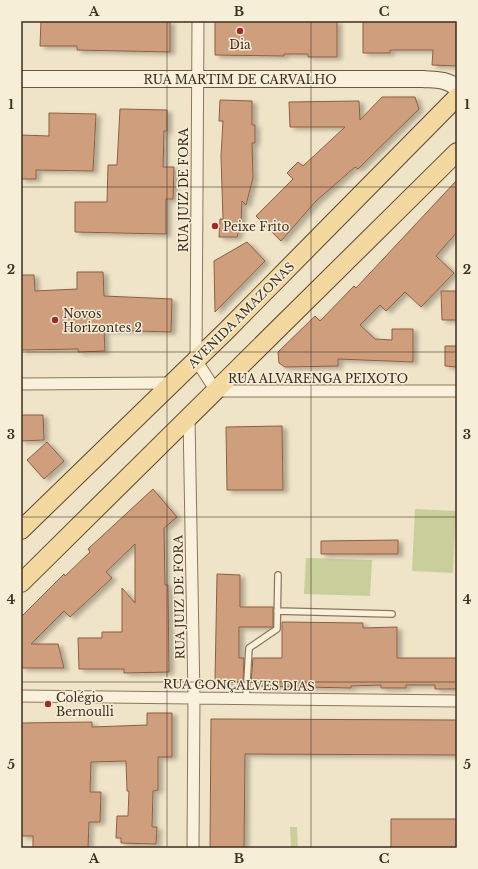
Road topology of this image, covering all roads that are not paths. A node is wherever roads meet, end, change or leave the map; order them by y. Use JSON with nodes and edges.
{"nodes":[{"id":1,"x":198,"y":21,"type":"edge"},
{"id":2,"x":21,"y":79,"type":"edge"},
{"id":3,"x":197,"y":79,"type":"junction"},
{"id":4,"x":457,"y":88,"type":"edge"},
{"id":5,"x":457,"y":97,"type":"edge"},
{"id":6,"x":457,"y":152,"type":"edge"},
{"id":7,"x":196,"y":360,"type":"junction"},
{"id":8,"x":172,"y":383,"type":"junction"},
{"id":9,"x":21,"y":384,"type":"edge"},
{"id":10,"x":216,"y":391,"type":"junction"},
{"id":11,"x":457,"y":391,"type":"edge"},
{"id":12,"x":189,"y":418,"type":"junction"},
{"id":13,"x":21,"y":530,"type":"edge"},
{"id":14,"x":278,"y":574,"type":"dead end"},
{"id":15,"x":21,"y":582,"type":"edge"},
{"id":16,"x":277,"y":611,"type":"junction"},
{"id":17,"x":392,"y":614,"type":"dead end"},
{"id":18,"x":21,"y":696,"type":"edge"},
{"id":19,"x":194,"y":697,"type":"junction"},
{"id":20,"x":246,"y":698,"type":"junction"},
{"id":21,"x":457,"y":701,"type":"edge"},
{"id":22,"x":193,"y":848,"type":"edge"}],
"edges":[{"from":1,"to":3,"type":"street","name":"RUA JUIZ DE FORA"},
{"from":2,"to":3,"type":"street","name":"RUA MARTIM DE CARVALHO"},
{"from":3,"to":4,"type":"street","name":"RUA MARTIM DE CARVALHO"},
{"from":3,"to":7,"type":"street","name":"RUA JUIZ DE FORA"},
{"from":5,"to":7,"type":"main road","name":"AVENIDA AMAZONAS"},
{"from":6,"to":10,"type":"main road"},
{"from":7,"to":8,"type":"main road","name":"AVENIDA AMAZONAS"},
{"from":7,"to":10,"type":"street","name":"RUA ALVARENGA PEIXOTO"},
{"from":8,"to":9,"type":"street"},
{"from":8,"to":13,"type":"main road","name":"AVENIDA AMAZONAS"},
{"from":10,"to":11,"type":"street","name":"RUA ALVARENGA PEIXOTO"},
{"from":10,"to":12,"type":"main road"},
{"from":12,"to":15,"type":"main road"},
{"from":12,"to":19,"type":"street","name":"RUA JUIZ DE FORA"},
{"from":14,"to":16,"type":"lane"},
{"from":16,"to":17,"type":"lane"},
{"from":16,"to":20,"type":"lane"},
{"from":18,"to":19,"type":"street","name":"RUA GONÇALVES DIAS"},
{"from":19,"to":20,"type":"street","name":"RUA GONÇALVES DIAS"},
{"from":19,"to":22,"type":"street","name":"RUA JUIZ DE FORA"},
{"from":20,"to":21,"type":"street","name":"RUA GONÇALVES DIAS"}]}
